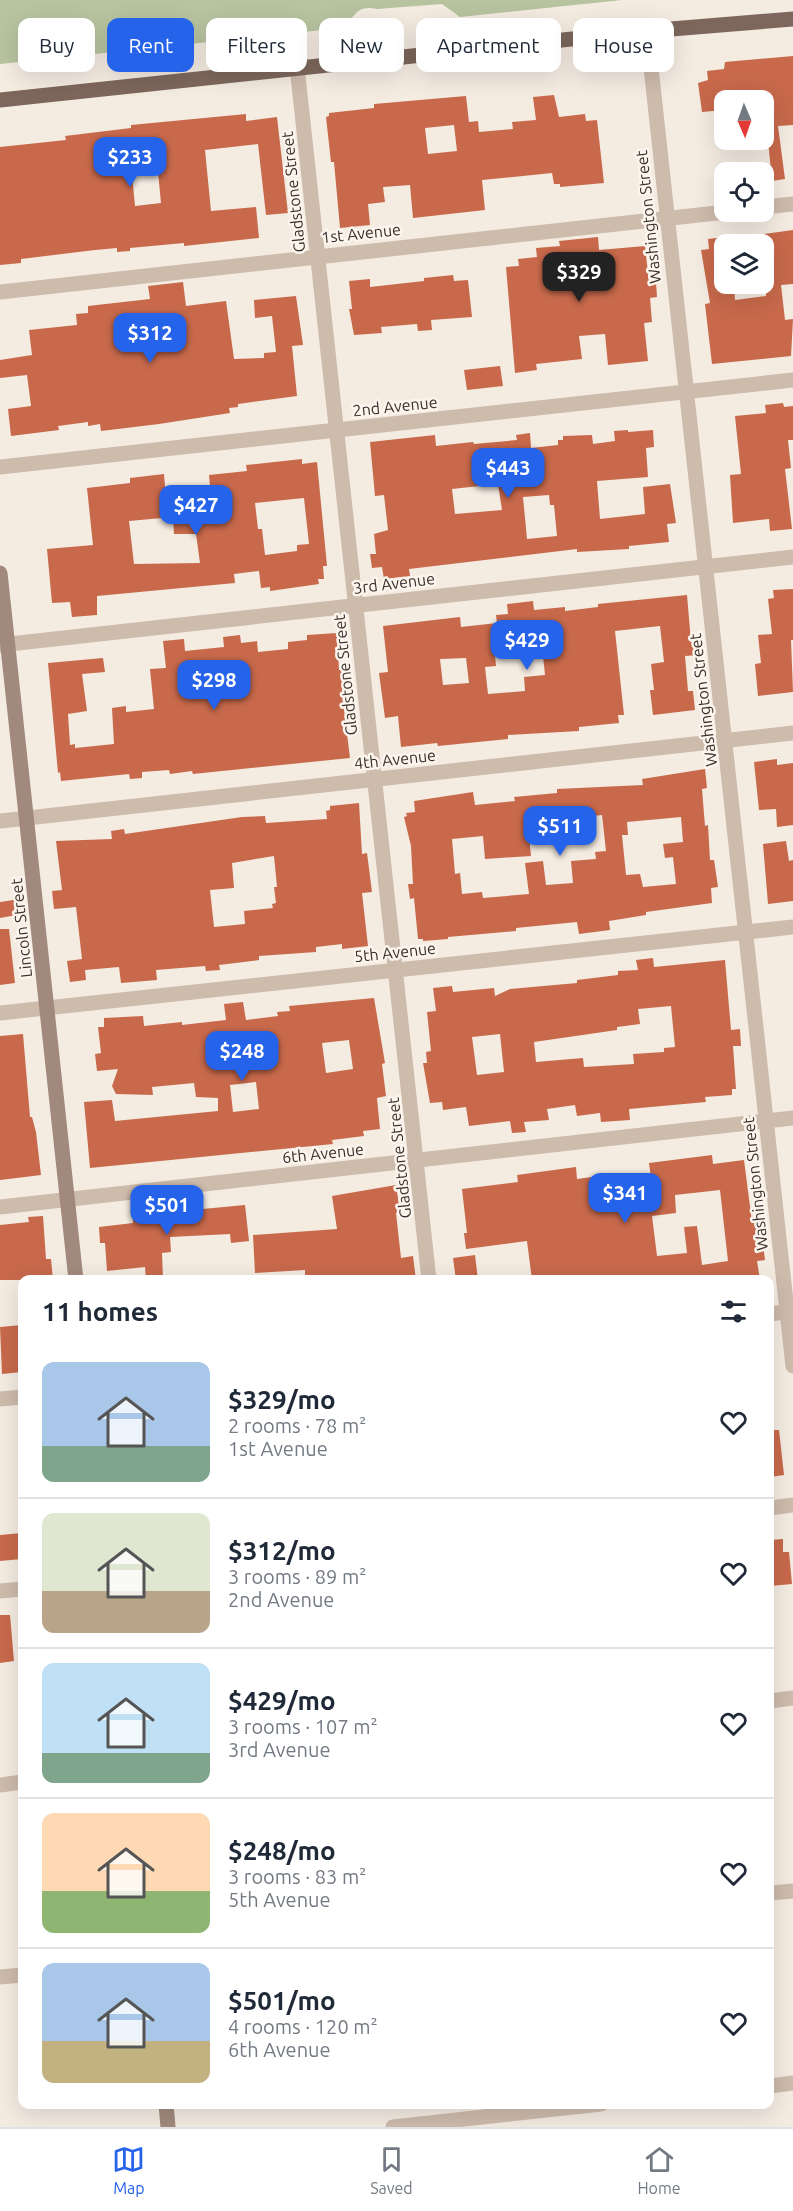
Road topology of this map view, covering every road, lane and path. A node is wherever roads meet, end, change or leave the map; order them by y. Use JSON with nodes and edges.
{"nodes":[{"id":1,"x":793,"y":19,"type":"edge"},
{"id":2,"x":674,"y":29,"type":"edge"},
{"id":3,"x":573,"y":39,"type":"edge"},
{"id":4,"x":307,"y":67,"type":"edge"},
{"id":5,"x":260,"y":72,"type":"edge"},
{"id":6,"x":297,"y":72,"type":"edge"},
{"id":7,"x":651,"y":72,"type":"edge"},
{"id":8,"x":0,"y":100,"type":"edge"},
{"id":9,"x":793,"y":204,"type":"edge"},
{"id":10,"x":774,"y":206,"type":"edge"},
{"id":11,"x":714,"y":213,"type":"edge"},
{"id":12,"x":666,"y":218,"type":"junction"},
{"id":13,"x":318,"y":255,"type":"junction"},
{"id":14,"x":0,"y":292,"type":"edge"},
{"id":15,"x":793,"y":380,"type":"edge"},
{"id":16,"x":686,"y":392,"type":"junction"},
{"id":17,"x":337,"y":430,"type":"junction"},
{"id":18,"x":0,"y":467,"type":"edge"},
{"id":19,"x":793,"y":557,"type":"edge"},
{"id":20,"x":706,"y":567,"type":"junction"},
{"id":21,"x":0,"y":573,"type":"edge"},
{"id":22,"x":356,"y":606,"type":"junction"},
{"id":23,"x":4,"y":644,"type":"edge"},
{"id":24,"x":793,"y":733,"type":"edge"},
{"id":25,"x":726,"y":740,"type":"junction"},
{"id":26,"x":375,"y":780,"type":"junction"},
{"id":27,"x":27,"y":818,"type":"junction"},
{"id":28,"x":0,"y":821,"type":"edge"},
{"id":29,"x":793,"y":927,"type":"edge"},
{"id":30,"x":747,"y":932,"type":"junction"},
{"id":31,"x":396,"y":970,"type":"junction"},
{"id":32,"x":47,"y":1008,"type":"junction"},
{"id":33,"x":0,"y":1013,"type":"edge"},
{"id":34,"x":793,"y":1118,"type":"edge"},
{"id":35,"x":766,"y":1121,"type":"junction"},
{"id":36,"x":417,"y":1160,"type":"junction"},
{"id":37,"x":68,"y":1200,"type":"junction"},
{"id":38,"x":0,"y":1207,"type":"edge"},
{"id":39,"x":76,"y":1275,"type":"edge"},
{"id":40,"x":428,"y":1275,"type":"edge"},
{"id":41,"x":790,"y":1312,"type":"edge"},
{"id":42,"x":774,"y":1314,"type":"edge"},
{"id":43,"x":793,"y":1366,"type":"edge"},
{"id":44,"x":18,"y":1397,"type":"edge"},
{"id":45,"x":0,"y":1399,"type":"edge"},
{"id":46,"x":793,"y":1505,"type":"edge"},
{"id":47,"x":774,"y":1507,"type":"edge"},
{"id":48,"x":18,"y":1589,"type":"edge"},
{"id":49,"x":0,"y":1591,"type":"edge"},
{"id":50,"x":793,"y":1698,"type":"edge"},
{"id":51,"x":774,"y":1700,"type":"edge"},
{"id":52,"x":18,"y":1783,"type":"edge"},
{"id":53,"x":0,"y":1785,"type":"edge"},
{"id":54,"x":793,"y":1891,"type":"edge"},
{"id":55,"x":774,"y":1893,"type":"edge"},
{"id":56,"x":18,"y":1975,"type":"edge"},
{"id":57,"x":0,"y":1977,"type":"edge"},
{"id":58,"x":793,"y":2084,"type":"edge"},
{"id":59,"x":774,"y":2086,"type":"edge"},
{"id":60,"x":166,"y":2109,"type":"edge"},
{"id":61,"x":565,"y":2109,"type":"edge"},
{"id":62,"x":521,"y":2115,"type":"edge"},
{"id":63,"x":168,"y":2127,"type":"edge"},
{"id":64,"x":393,"y":2127,"type":"edge"}],
"edges":[{"from":1,"to":2,"type":"main road"},
{"from":3,"to":4,"type":"main road"},
{"from":5,"to":8,"type":"main road"},
{"from":6,"to":13,"type":"street","name":"Gladstone Street"},
{"from":7,"to":12,"type":"street","name":"Washington Street"},
{"from":9,"to":10,"type":"street"},
{"from":11,"to":12,"type":"street","name":"1st Avenue"},
{"from":12,"to":13,"type":"street","name":"1st Avenue"},
{"from":12,"to":16,"type":"street","name":"Washington Street"},
{"from":13,"to":14,"type":"street","name":"1st Avenue"},
{"from":13,"to":17,"type":"street","name":"Gladstone Street"},
{"from":15,"to":16,"type":"street","name":"2nd Avenue"},
{"from":16,"to":17,"type":"street","name":"2nd Avenue"},
{"from":16,"to":20,"type":"street","name":"Washington Street"},
{"from":17,"to":18,"type":"street","name":"2nd Avenue"},
{"from":17,"to":22,"type":"street","name":"Gladstone Street"},
{"from":19,"to":20,"type":"street","name":"3rd Avenue"},
{"from":20,"to":22,"type":"street","name":"3rd Avenue"},
{"from":20,"to":25,"type":"street","name":"Washington Street"},
{"from":21,"to":23,"type":"street","name":"Lincoln Street"},
{"from":22,"to":23,"type":"street","name":"3rd Avenue"},
{"from":22,"to":26,"type":"street","name":"Gladstone Street"},
{"from":23,"to":27,"type":"street","name":"Lincoln Street"},
{"from":24,"to":25,"type":"street","name":"4th Avenue"},
{"from":25,"to":26,"type":"street","name":"4th Avenue"},
{"from":25,"to":30,"type":"street","name":"Washington Street"},
{"from":26,"to":27,"type":"street","name":"4th Avenue"},
{"from":26,"to":31,"type":"street","name":"Gladstone Street"},
{"from":27,"to":28,"type":"street","name":"4th Avenue"},
{"from":27,"to":32,"type":"street","name":"Lincoln Street"},
{"from":29,"to":30,"type":"street","name":"5th Avenue"},
{"from":30,"to":31,"type":"street","name":"5th Avenue"},
{"from":30,"to":35,"type":"street","name":"Washington Street"},
{"from":31,"to":32,"type":"street","name":"5th Avenue"},
{"from":31,"to":36,"type":"street","name":"Gladstone Street"},
{"from":32,"to":33,"type":"street","name":"5th Avenue"},
{"from":32,"to":37,"type":"street","name":"Lincoln Street"},
{"from":34,"to":35,"type":"street","name":"6th Avenue"},
{"from":35,"to":36,"type":"street","name":"6th Avenue"},
{"from":35,"to":41,"type":"street","name":"Washington Street"},
{"from":36,"to":37,"type":"street","name":"6th Avenue"},
{"from":36,"to":40,"type":"street","name":"Gladstone Street"},
{"from":37,"to":38,"type":"street","name":"6th Avenue"},
{"from":37,"to":39,"type":"street","name":"Lincoln Street"},
{"from":41,"to":42,"type":"street"},
{"from":41,"to":43,"type":"street","name":"Washington Street"},
{"from":44,"to":45,"type":"street"},
{"from":46,"to":47,"type":"street"},
{"from":48,"to":49,"type":"street"},
{"from":50,"to":51,"type":"street"},
{"from":52,"to":53,"type":"street"},
{"from":54,"to":55,"type":"street"},
{"from":56,"to":57,"type":"street"},
{"from":58,"to":59,"type":"street"},
{"from":60,"to":63,"type":"street"},
{"from":61,"to":62,"type":"street"},
{"from":62,"to":64,"type":"street"}]}
